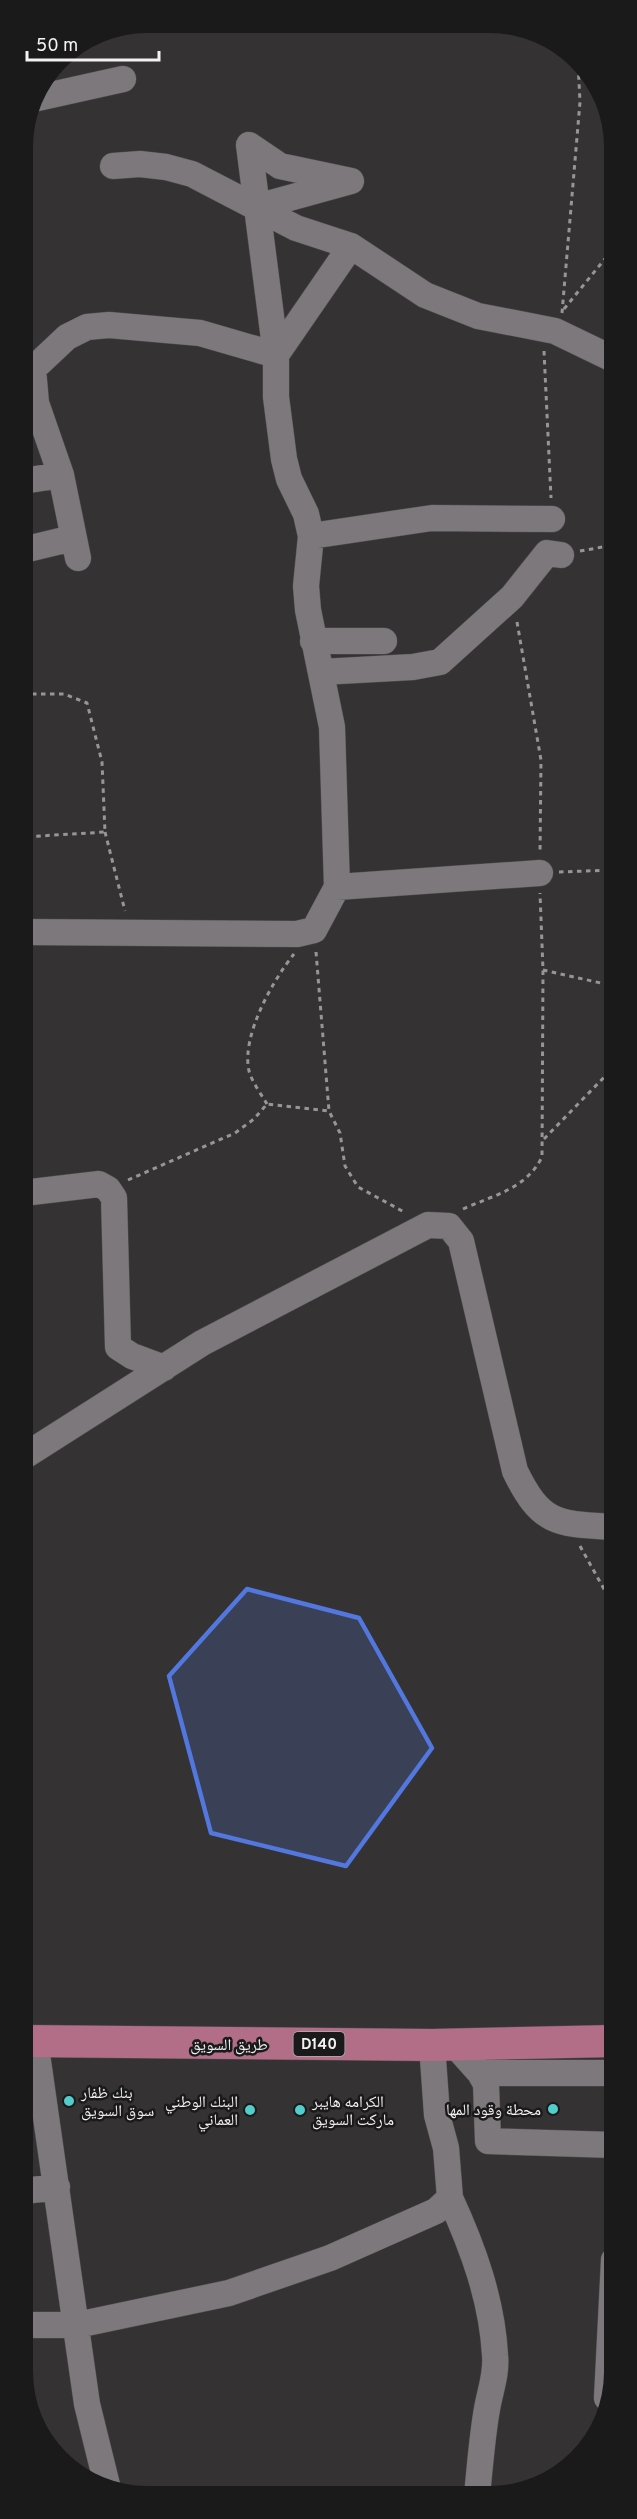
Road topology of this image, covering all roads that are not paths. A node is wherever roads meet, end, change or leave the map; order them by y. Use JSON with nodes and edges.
{"nodes":[{"id":1,"x":123,"y":79,"type":"dead end"},
{"id":2,"x":45,"y":96,"type":"edge"},
{"id":3,"x":113,"y":166,"type":"dead end"},
{"id":4,"x":257,"y":207,"type":"junction"},
{"id":5,"x":351,"y":246,"type":"junction"},
{"id":6,"x":604,"y":354,"type":"edge"},
{"id":7,"x":276,"y":355,"type":"junction"},
{"id":8,"x":61,"y":475,"type":"junction"},
{"id":9,"x":33,"y":480,"type":"edge"},
{"id":10,"x":552,"y":519,"type":"road end"},
{"id":11,"x":311,"y":536,"type":"junction"},
{"id":12,"x":33,"y":550,"type":"edge"},
{"id":13,"x":561,"y":555,"type":"road end"},
{"id":14,"x":313,"y":641,"type":"junction"},
{"id":15,"x":384,"y":641,"type":"dead end"},
{"id":16,"x":321,"y":672,"type":"junction"},
{"id":17,"x":540,"y":873,"type":"road end"},
{"id":18,"x":337,"y":886,"type":"junction"},
{"id":19,"x":33,"y":932,"type":"edge"},
{"id":20,"x":33,"y":1192,"type":"edge"},
{"id":21,"x":164,"y":1368,"type":"junction"},
{"id":22,"x":33,"y":1451,"type":"edge"},
{"id":23,"x":604,"y":1526,"type":"edge"},
{"id":24,"x":33,"y":2041,"type":"edge"},
{"id":25,"x":604,"y":2042,"type":"edge"},
{"id":26,"x":463,"y":2051,"type":"junction"},
{"id":27,"x":33,"y":2062,"type":"edge"},
{"id":28,"x":604,"y":2072,"type":"edge"},
{"id":29,"x":604,"y":2145,"type":"edge"},
{"id":30,"x":57,"y":2187,"type":"junction"},
{"id":31,"x":33,"y":2190,"type":"edge"},
{"id":32,"x":450,"y":2198,"type":"junction"},
{"id":33,"x":33,"y":2325,"type":"edge"},
{"id":34,"x":77,"y":2325,"type":"junction"},
{"id":35,"x":105,"y":2478,"type":"edge"},
{"id":36,"x":478,"y":2486,"type":"edge"}],
"edges":[{"from":1,"to":2,"type":"street"},
{"from":3,"to":4,"type":"street"},
{"from":4,"to":5,"type":"street"},
{"from":4,"to":7,"type":"street"},
{"from":5,"to":6,"type":"street"},
{"from":5,"to":7,"type":"street"},
{"from":7,"to":8,"type":"street"},
{"from":7,"to":11,"type":"street"},
{"from":8,"to":9,"type":"street"},
{"from":8,"to":12,"type":"street"},
{"from":10,"to":11,"type":"street"},
{"from":11,"to":14,"type":"street"},
{"from":13,"to":16,"type":"street"},
{"from":14,"to":15,"type":"street"},
{"from":14,"to":16,"type":"street"},
{"from":16,"to":18,"type":"street"},
{"from":17,"to":18,"type":"street"},
{"from":18,"to":19,"type":"street"},
{"from":20,"to":21,"type":"street"},
{"from":21,"to":22,"type":"street"},
{"from":21,"to":23,"type":"street"},
{"from":24,"to":26,"type":"main road","name":"طريق السويق","number":"D140"},
{"from":25,"to":26,"type":"main road","name":"طريق السويق","number":"D140"},
{"from":26,"to":28,"type":"street"},
{"from":26,"to":29,"type":"street"},
{"from":26,"to":32,"type":"street"},
{"from":27,"to":30,"type":"street"},
{"from":30,"to":31,"type":"street"},
{"from":30,"to":34,"type":"street"},
{"from":32,"to":34,"type":"street"},
{"from":32,"to":36,"type":"street"},
{"from":33,"to":34,"type":"street"},
{"from":34,"to":35,"type":"street"}]}
